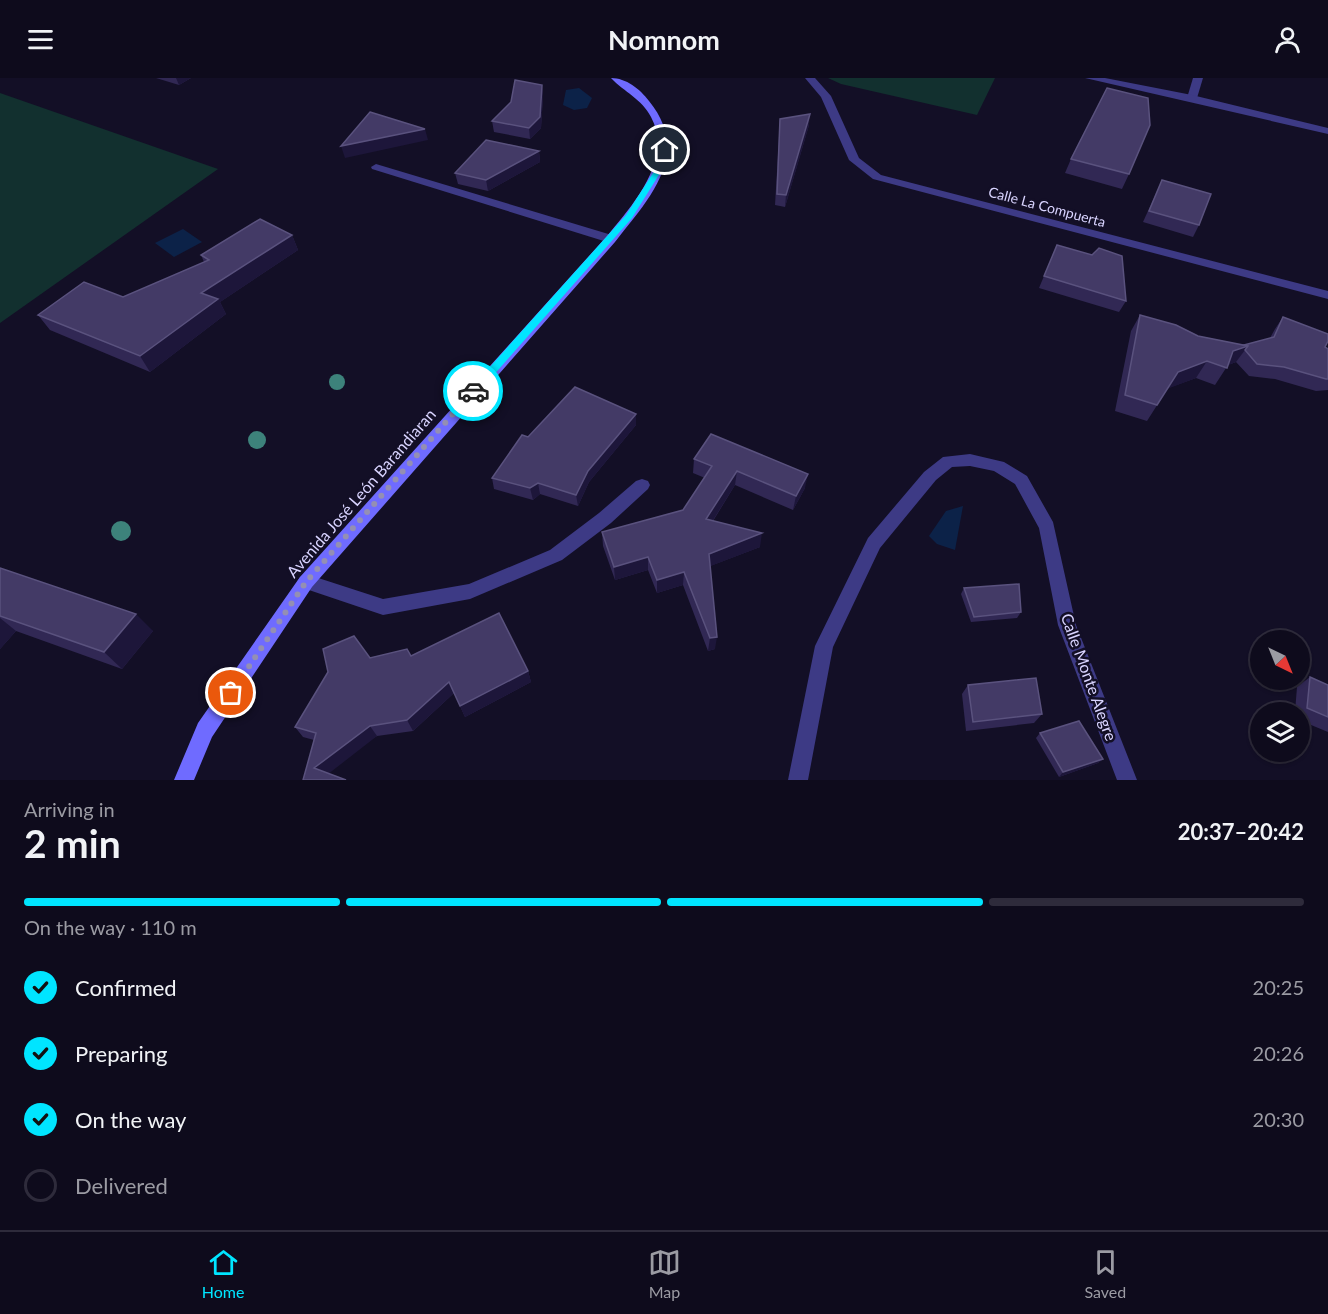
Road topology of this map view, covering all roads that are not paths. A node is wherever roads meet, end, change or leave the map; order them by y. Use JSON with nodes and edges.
{"nodes":[{"id":1,"x":616,"y":78,"type":"edge"},
{"id":2,"x":810,"y":78,"type":"edge"},
{"id":3,"x":1090,"y":78,"type":"edge"},
{"id":4,"x":1198,"y":78,"type":"edge"},
{"id":5,"x":1192,"y":98,"type":"junction"},
{"id":6,"x":1328,"y":131,"type":"edge"},
{"id":7,"x":376,"y":167,"type":"dead end"},
{"id":8,"x":611,"y":239,"type":"junction"},
{"id":9,"x":1328,"y":295,"type":"edge"},
{"id":10,"x":642,"y":485,"type":"dead end"},
{"id":11,"x":306,"y":582,"type":"junction"},
{"id":12,"x":184,"y":780,"type":"edge"},
{"id":13,"x":798,"y":780,"type":"edge"},
{"id":14,"x":1127,"y":780,"type":"edge"}],
"edges":[{"from":1,"to":8,"type":"street","name":"Avenida José León Barandiaran"},
{"from":2,"to":9,"type":"street","name":"Calle La Compuerta"},
{"from":3,"to":5,"type":"street"},
{"from":4,"to":5,"type":"street"},
{"from":5,"to":6,"type":"street"},
{"from":7,"to":8,"type":"street"},
{"from":8,"to":11,"type":"street","name":"Avenida José León Barandiaran"},
{"from":10,"to":11,"type":"street"},
{"from":11,"to":12,"type":"street","name":"Avenida José León Barandiaran"},
{"from":13,"to":14,"type":"street","name":"Calle Monte Alegre"}]}
